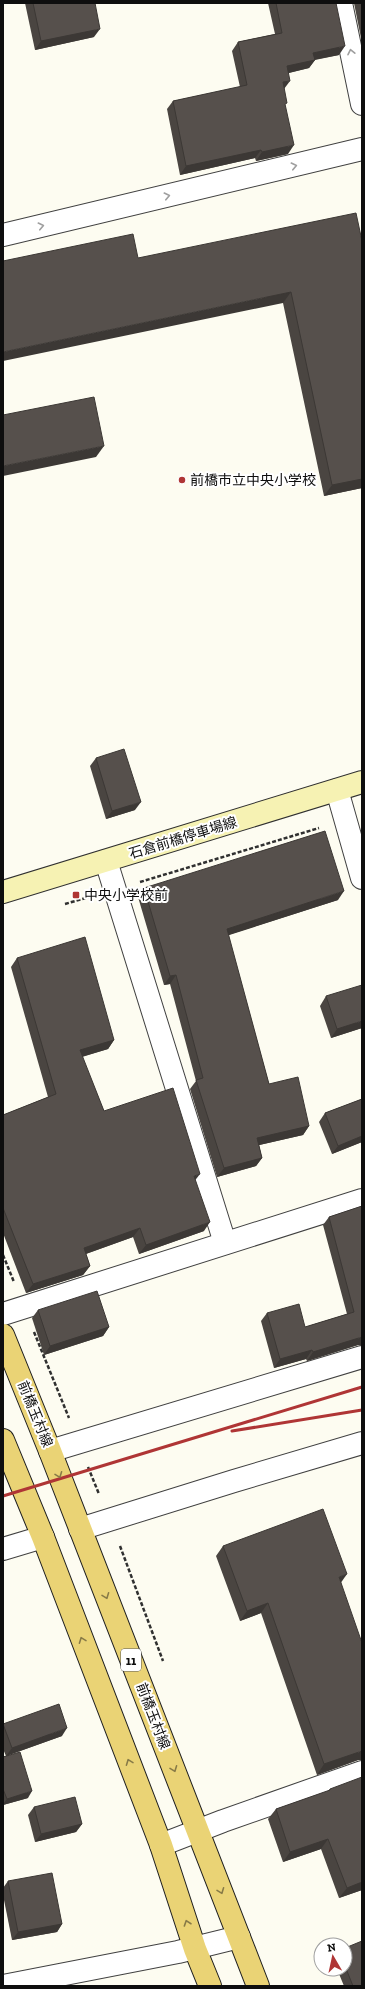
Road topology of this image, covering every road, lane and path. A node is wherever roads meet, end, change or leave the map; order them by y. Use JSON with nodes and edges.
{"nodes":[{"id":1,"x":341,"y":3,"type":"edge"},
{"id":2,"x":362,"y":104,"type":"edge"},
{"id":3,"x":362,"y":149,"type":"edge"},
{"id":4,"x":4,"y":229,"type":"edge"},
{"id":5,"x":362,"y":782,"type":"edge"},
{"id":6,"x":337,"y":790,"type":"junction"},
{"id":7,"x":324,"y":826,"type":"dead end"},
{"id":8,"x":106,"y":861,"type":"junction"},
{"id":9,"x":362,"y":878,"type":"edge"},
{"id":10,"x":138,"y":883,"type":"dead end"},
{"id":11,"x":3,"y":892,"type":"edge"},
{"id":12,"x":362,"y":1200,"type":"edge"},
{"id":13,"x":225,"y":1243,"type":"junction"},
{"id":14,"x":3,"y":1255,"type":"edge"},
{"id":15,"x":16,"y":1286,"type":"dead end"},
{"id":16,"x":3,"y":1314,"type":"edge"},
{"id":17,"x":33,"y":1330,"type":"dead end"},
{"id":18,"x":3,"y":1335,"type":"edge"},
{"id":19,"x":362,"y":1358,"type":"edge"},
{"id":20,"x":79,"y":1443,"type":"junction"},
{"id":21,"x":362,"y":1443,"type":"edge"},
{"id":22,"x":50,"y":1451,"type":"junction"},
{"id":23,"x":5,"y":1453,"type":"edge"},
{"id":24,"x":102,"y":1500,"type":"dead end"},
{"id":25,"x":80,"y":1529,"type":"junction"},
{"id":26,"x":43,"y":1537,"type":"junction"},
{"id":27,"x":3,"y":1549,"type":"edge"},
{"id":28,"x":362,"y":1772,"type":"edge"},
{"id":29,"x":198,"y":1832,"type":"junction"},
{"id":30,"x":161,"y":1845,"type":"junction"},
{"id":31,"x":239,"y":1937,"type":"junction"},
{"id":32,"x":195,"y":1949,"type":"junction"},
{"id":33,"x":5,"y":1986,"type":"edge"},
{"id":34,"x":210,"y":1986,"type":"edge"},
{"id":35,"x":258,"y":1986,"type":"edge"}],
"edges":[{"from":2,"to":1,"type":"street","one_way":true},
{"from":4,"to":3,"type":"street","one_way":true},
{"from":5,"to":6,"type":"main road","name":"石倉前橋停車場線"},
{"from":6,"to":8,"type":"main road","name":"石倉前橋停車場線"},
{"from":6,"to":9,"type":"street"},
{"from":7,"to":10,"type":"path"},
{"from":8,"to":11,"type":"main road","name":"石倉前橋停車場線"},
{"from":8,"to":13,"type":"street"},
{"from":12,"to":13,"type":"street"},
{"from":13,"to":16,"type":"street"},
{"from":14,"to":15,"type":"path"},
{"from":17,"to":20,"type":"path"},
{"from":18,"to":22,"type":"main road","name":"前橋玉村線","number":"11"},
{"from":19,"to":20,"type":"street"},
{"from":20,"to":22,"type":"street"},
{"from":20,"to":24,"type":"path"},
{"from":21,"to":25,"type":"street"},
{"from":22,"to":25,"type":"main road","name":"前橋玉村線","number":"11","one_way":true},
{"from":23,"to":26,"type":"main road"},
{"from":25,"to":29,"type":"main road","name":"前橋玉村線","number":"11","one_way":true},
{"from":26,"to":27,"type":"street"},
{"from":30,"to":26,"type":"main road","one_way":true},
{"from":28,"to":29,"type":"street"},
{"from":29,"to":30,"type":"street"},
{"from":29,"to":31,"type":"main road","name":"前橋玉村線","number":"11","one_way":true},
{"from":32,"to":30,"type":"main road","one_way":true},
{"from":31,"to":32,"type":"street"},
{"from":31,"to":35,"type":"main road","name":"前橋玉村線","number":"11"},
{"from":32,"to":33,"type":"street"},
{"from":32,"to":34,"type":"main road"}]}
